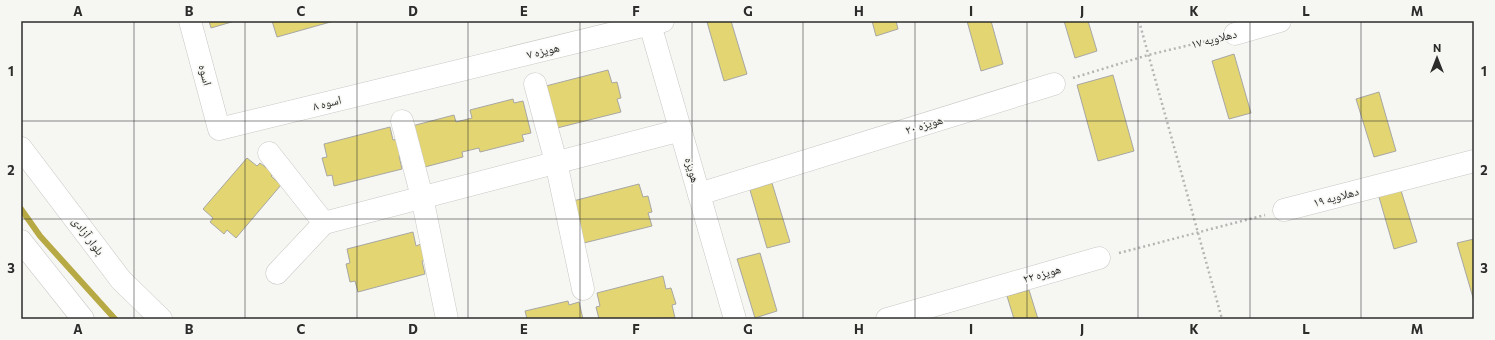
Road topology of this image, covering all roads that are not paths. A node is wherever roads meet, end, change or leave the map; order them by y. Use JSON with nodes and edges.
{"nodes":[{"id":1,"x":190,"y":21,"type":"edge"},
{"id":2,"x":1280,"y":21,"type":"edge"},
{"id":3,"x":654,"y":22,"type":"edge"},
{"id":4,"x":1234,"y":34,"type":"road end"},
{"id":5,"x":435,"y":76,"type":"joint"},
{"id":6,"x":535,"y":84,"type":"dead end"},
{"id":7,"x":1054,"y":84,"type":"road end"},
{"id":8,"x":402,"y":121,"type":"dead end"},
{"id":9,"x":219,"y":128,"type":"joint"},
{"id":10,"x":680,"y":130,"type":"junction"},
{"id":11,"x":21,"y":148,"type":"edge"},
{"id":12,"x":269,"y":153,"type":"dead end"},
{"id":13,"x":1474,"y":161,"type":"edge"},
{"id":14,"x":556,"y":162,"type":"junction"},
{"id":15,"x":699,"y":194,"type":"junction"},
{"id":16,"x":422,"y":197,"type":"junction"},
{"id":17,"x":1284,"y":210,"type":"road end"},
{"id":18,"x":324,"y":223,"type":"junction"},
{"id":19,"x":21,"y":241,"type":"edge"},
{"id":20,"x":1099,"y":258,"type":"road end"},
{"id":21,"x":277,"y":273,"type":"dead end"},
{"id":22,"x":584,"y":289,"type":"dead end"},
{"id":23,"x":83,"y":319,"type":"edge"},
{"id":24,"x":161,"y":319,"type":"edge"},
{"id":25,"x":447,"y":319,"type":"edge"},
{"id":26,"x":734,"y":319,"type":"edge"},
{"id":27,"x":887,"y":319,"type":"edge"}],
"edges":[{"from":1,"to":9,"type":"street","name":"اسوه"},
{"from":2,"to":4,"type":"street","name":"دهلاویه ۱۷"},
{"from":3,"to":5,"type":"street","name":"هویزه ۷"},
{"from":3,"to":10,"type":"street","name":"هویزه"},
{"from":5,"to":9,"type":"street","name":"اسوه ۸"},
{"from":6,"to":14,"type":"street"},
{"from":7,"to":15,"type":"street","name":"هویزه ‍۲۰"},
{"from":8,"to":16,"type":"street"},
{"from":10,"to":14,"type":"street"},
{"from":10,"to":15,"type":"street","name":"هویزه"},
{"from":11,"to":24,"type":"street","name":"بلوار آزادی"},
{"from":12,"to":18,"type":"street"},
{"from":13,"to":17,"type":"street","name":"دهلاویه ۱۹"},
{"from":14,"to":16,"type":"street"},
{"from":14,"to":22,"type":"street"},
{"from":15,"to":26,"type":"street","name":"هویزه"},
{"from":16,"to":18,"type":"street"},
{"from":16,"to":25,"type":"street"},
{"from":18,"to":21,"type":"street"},
{"from":19,"to":23,"type":"street"},
{"from":20,"to":27,"type":"street","name":"هویزه ‍۲۲"}]}
